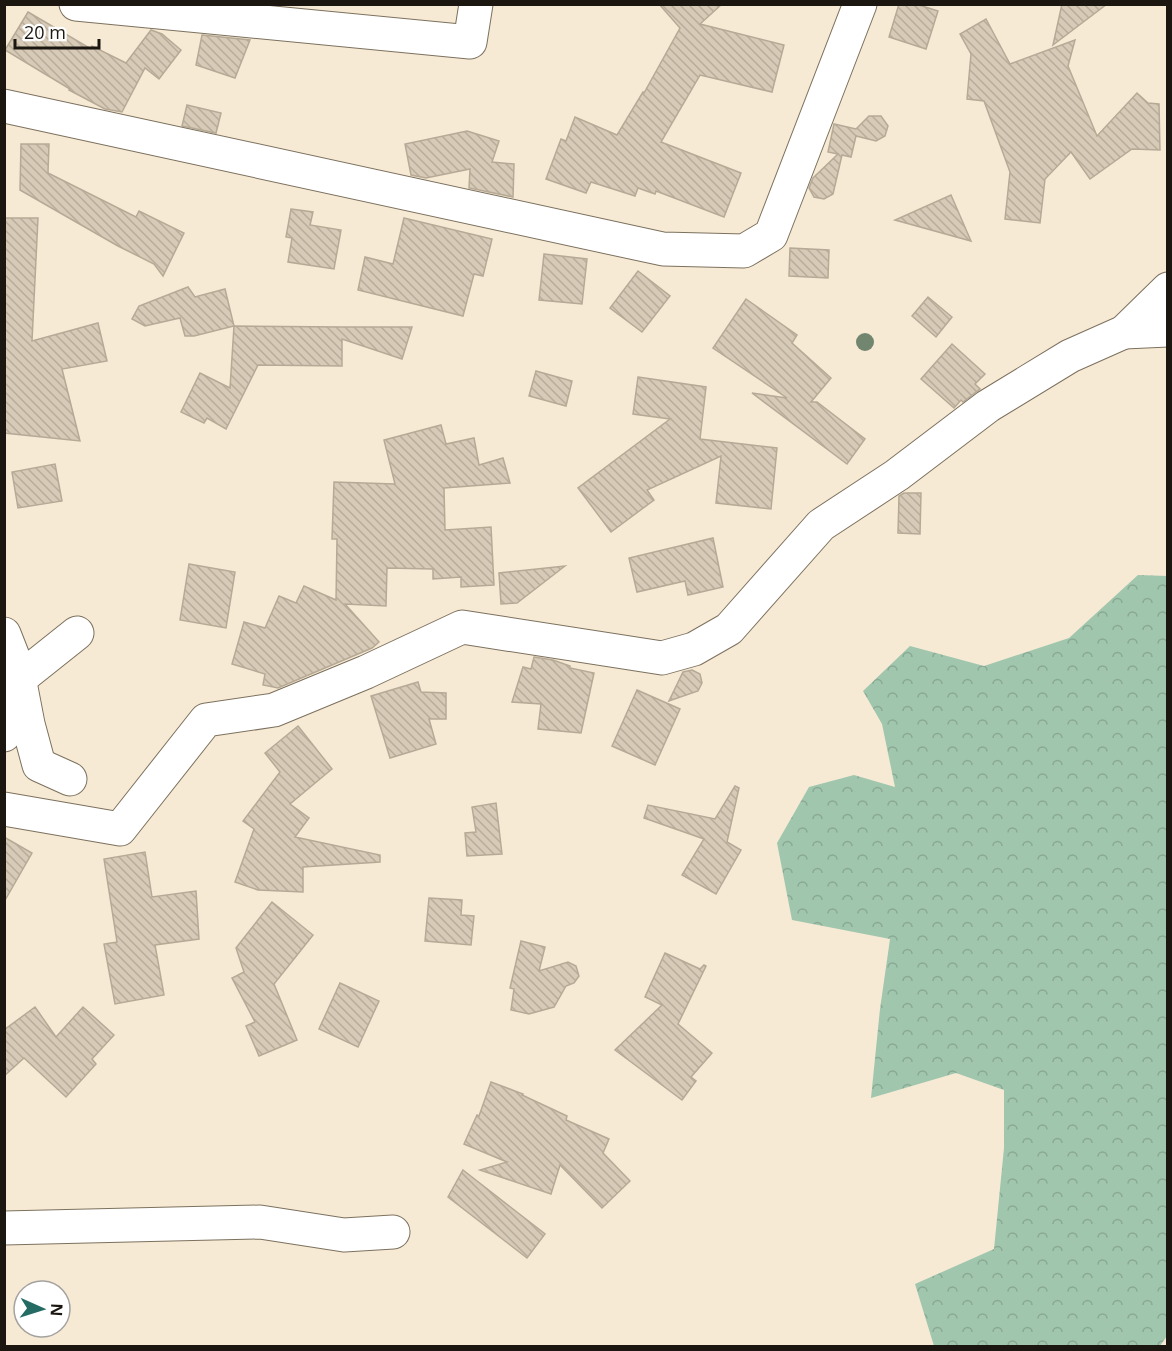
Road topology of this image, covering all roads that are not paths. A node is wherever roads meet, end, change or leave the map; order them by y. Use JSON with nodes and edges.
{"nodes":[{"id":1,"x":76,"y":4,"type":"edge"},
{"id":2,"x":476,"y":4,"type":"edge"},
{"id":3,"x":860,"y":4,"type":"edge"},
{"id":4,"x":4,"y":106,"type":"edge"},
{"id":5,"x":1167,"y":289,"type":"edge"},
{"id":6,"x":1167,"y":330,"type":"edge"},
{"id":7,"x":1124,"y":332,"type":"junction"},
{"id":8,"x":77,"y":633,"type":"dead end"},
{"id":9,"x":4,"y":634,"type":"edge"},
{"id":10,"x":18,"y":680,"type":"junction"},
{"id":11,"x":4,"y":735,"type":"edge"},
{"id":12,"x":70,"y":779,"type":"dead end"},
{"id":13,"x":4,"y":809,"type":"edge"},
{"id":14,"x":4,"y":1228,"type":"edge"},
{"id":15,"x":393,"y":1232,"type":"dead end"}],
"edges":[{"from":1,"to":2,"type":"street"},
{"from":3,"to":4,"type":"street"},
{"from":5,"to":7,"type":"street"},
{"from":6,"to":7,"type":"street"},
{"from":7,"to":13,"type":"street"},
{"from":8,"to":10,"type":"street"},
{"from":9,"to":10,"type":"street"},
{"from":10,"to":11,"type":"street"},
{"from":10,"to":12,"type":"street"},
{"from":14,"to":15,"type":"street"}]}
